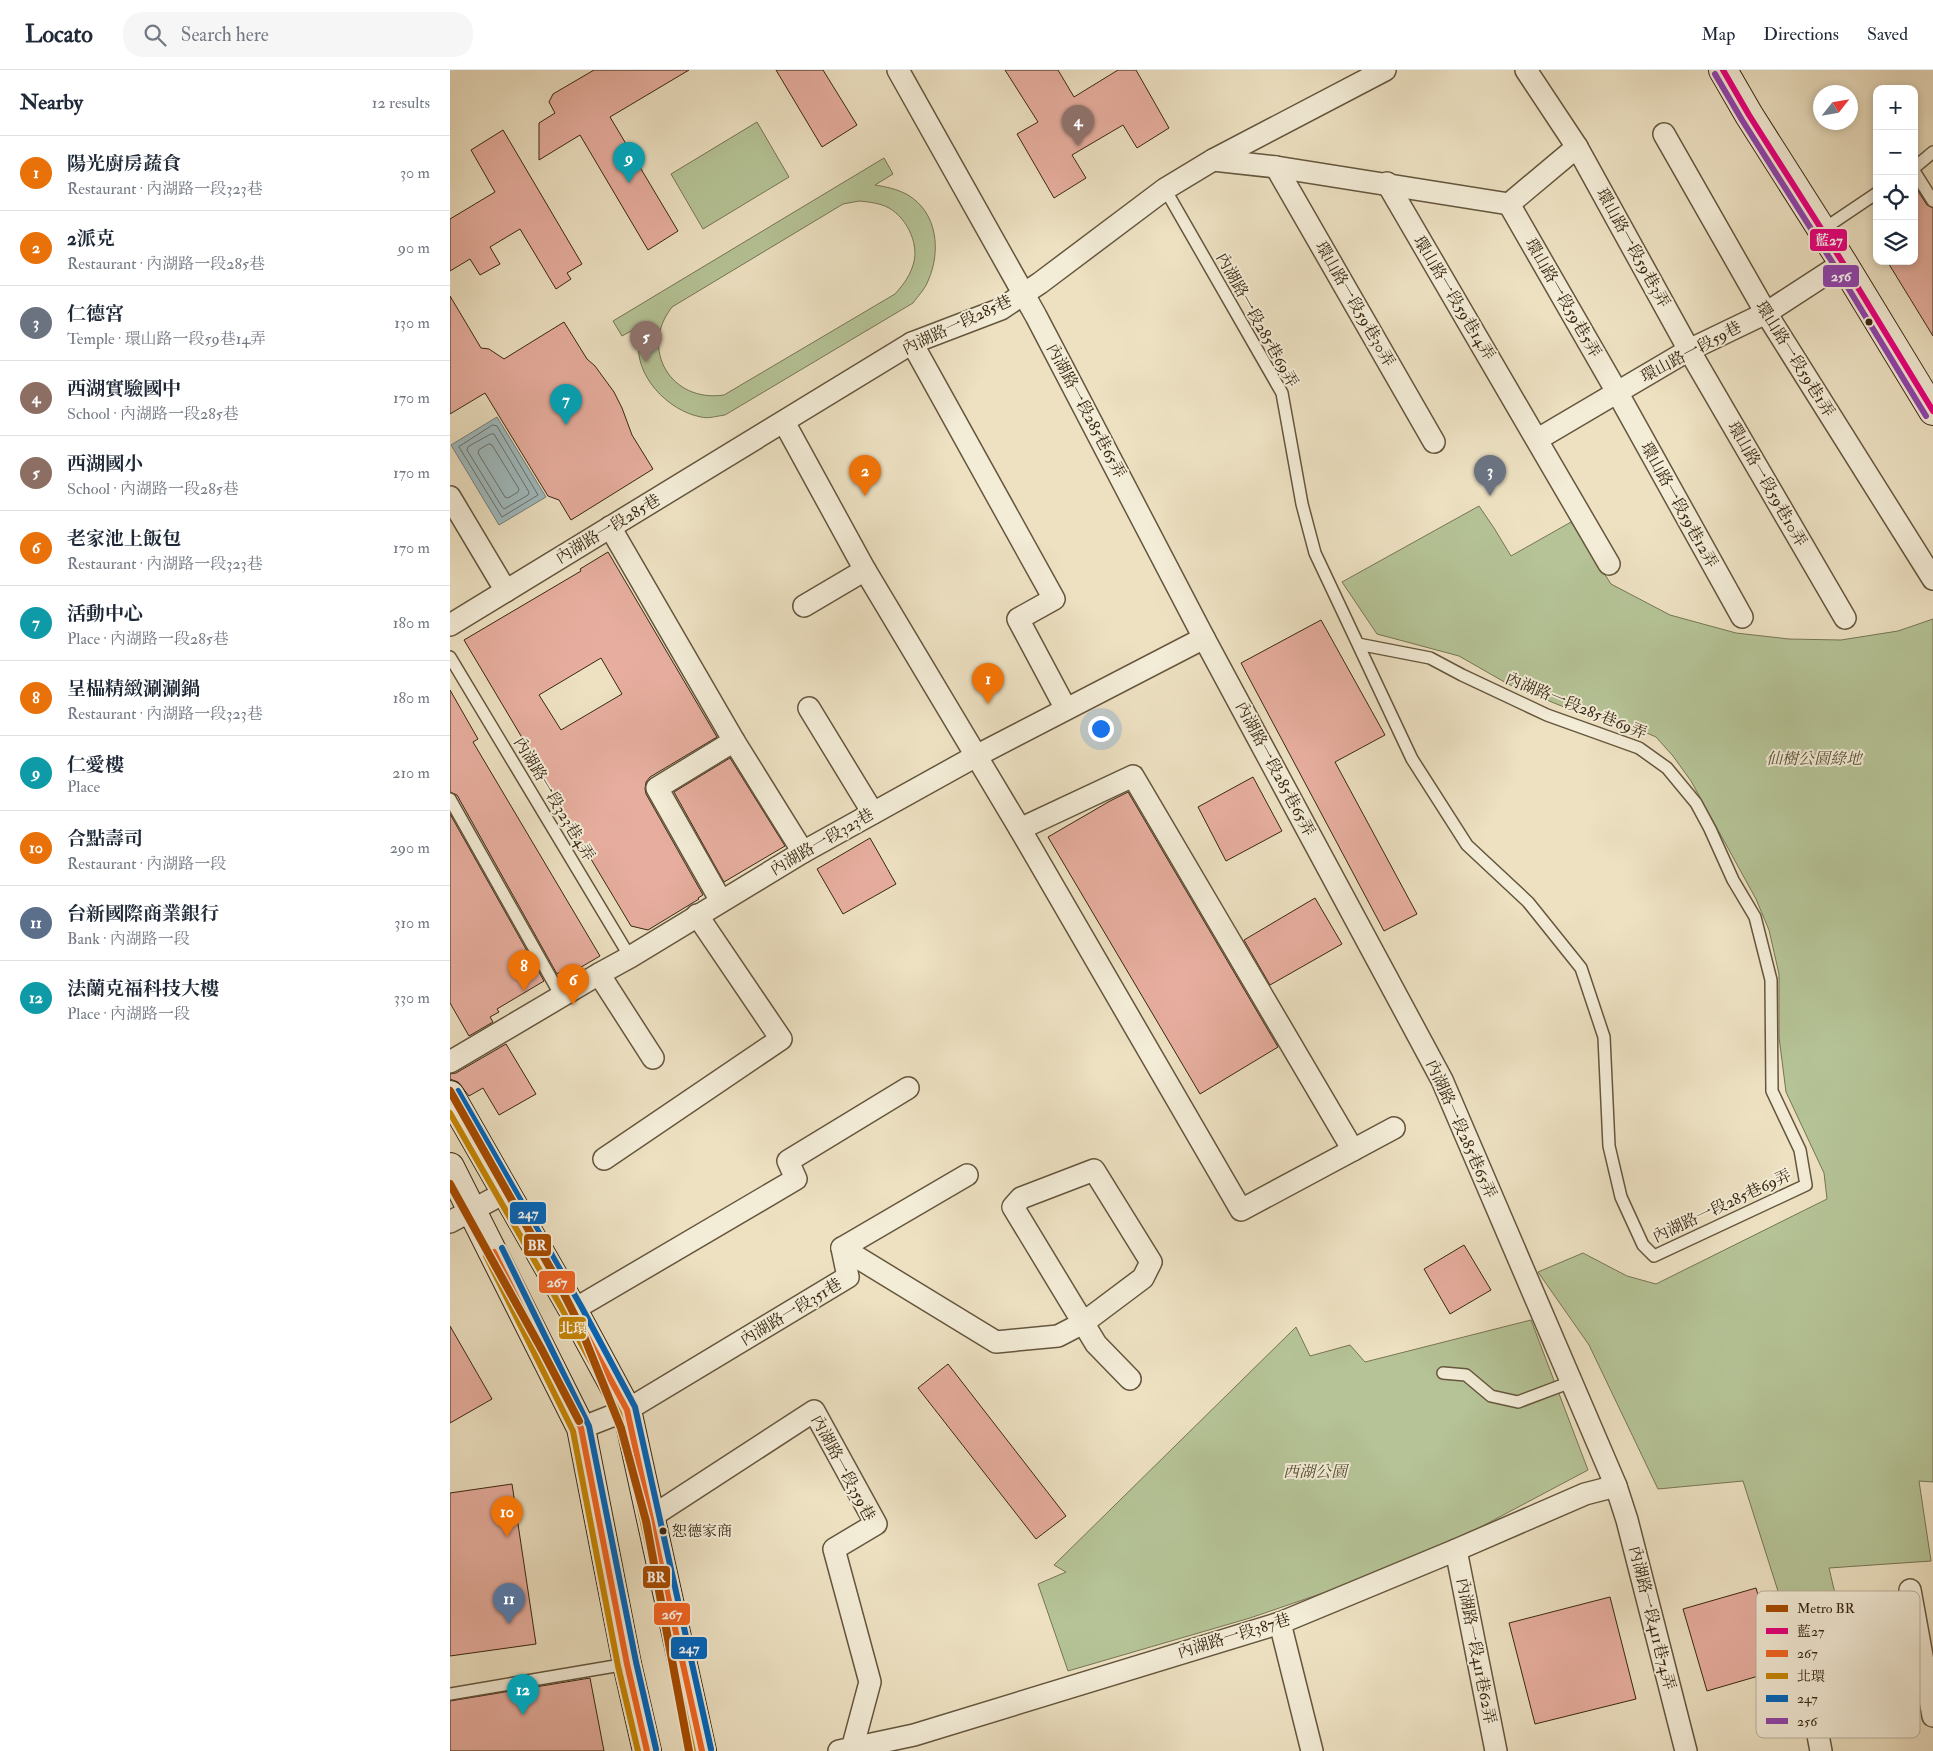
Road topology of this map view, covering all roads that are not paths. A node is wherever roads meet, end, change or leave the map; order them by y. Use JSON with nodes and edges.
{"nodes":[{"id":1,"x":898,"y":70,"type":"edge"},
{"id":2,"x":1385,"y":70,"type":"edge"},
{"id":3,"x":1526,"y":70,"type":"edge"},
{"id":4,"x":1723,"y":70,"type":"edge"},
{"id":5,"x":1664,"y":134,"type":"dead end"},
{"id":6,"x":1577,"y":147,"type":"junction"},
{"id":7,"x":1933,"y":152,"type":"edge"},
{"id":8,"x":1213,"y":160,"type":"junction"},
{"id":9,"x":1918,"y":165,"type":"edge"},
{"id":10,"x":1276,"y":167,"type":"junction"},
{"id":11,"x":1918,"y":175,"type":"edge"},
{"id":12,"x":1387,"y":183,"type":"junction"},
{"id":13,"x":1165,"y":189,"type":"junction"},
{"id":14,"x":1873,"y":196,"type":"edge"},
{"id":15,"x":1933,"y":201,"type":"edge"},
{"id":16,"x":1509,"y":204,"type":"junction"},
{"id":17,"x":1822,"y":230,"type":"junction"},
{"id":18,"x":1843,"y":263,"type":"junction"},
{"id":19,"x":1024,"y":294,"type":"junction"},
{"id":20,"x":1766,"y":313,"type":"junction"},
{"id":21,"x":912,"y":343,"type":"junction"},
{"id":22,"x":1689,"y":350,"type":"junction"},
{"id":23,"x":1617,"y":392,"type":"junction"},
{"id":24,"x":1933,"y":411,"type":"edge"},
{"id":25,"x":784,"y":422,"type":"junction"},
{"id":26,"x":1538,"y":439,"type":"junction"},
{"id":27,"x":1434,"y":442,"type":"dead end"},
{"id":28,"x":450,"y":497,"type":"edge"},
{"id":29,"x":610,"y":527,"type":"junction"},
{"id":30,"x":1609,"y":564,"type":"dead end"},
{"id":31,"x":865,"y":570,"type":"junction"},
{"id":32,"x":1933,"y":579,"type":"edge"},
{"id":33,"x":506,"y":591,"type":"junction"},
{"id":34,"x":804,"y":606,"type":"dead end"},
{"id":35,"x":1742,"y":617,"type":"dead end"},
{"id":36,"x":1845,"y":618,"type":"dead end"},
{"id":37,"x":450,"y":625,"type":"edge"},
{"id":38,"x":1204,"y":638,"type":"junction"},
{"id":39,"x":1358,"y":644,"type":"junction"},
{"id":40,"x":450,"y":657,"type":"edge"},
{"id":41,"x":810,"y":708,"type":"dead end"},
{"id":42,"x":1066,"y":709,"type":"junction"},
{"id":43,"x":734,"y":741,"type":"junction"},
{"id":44,"x":976,"y":756,"type":"junction"},
{"id":45,"x":450,"y":799,"type":"edge"},
{"id":46,"x":872,"y":813,"type":"junction"},
{"id":47,"x":1020,"y":829,"type":"junction"},
{"id":48,"x":803,"y":852,"type":"junction"},
{"id":49,"x":720,"y":901,"type":"junction"},
{"id":50,"x":697,"y":915,"type":"junction"},
{"id":51,"x":630,"y":957,"type":"junction"},
{"id":52,"x":599,"y":974,"type":"junction"},
{"id":53,"x":561,"y":996,"type":"junction"},
{"id":54,"x":653,"y":1058,"type":"dead end"},
{"id":55,"x":450,"y":1062,"type":"edge"},
{"id":56,"x":908,"y":1088,"type":"dead end"},
{"id":57,"x":450,"y":1095,"type":"edge"},
{"id":58,"x":1394,"y":1128,"type":"dead end"},
{"id":59,"x":1353,"y":1150,"type":"junction"},
{"id":60,"x":604,"y":1159,"type":"dead end"},
{"id":61,"x":450,"y":1168,"type":"edge"},
{"id":62,"x":967,"y":1175,"type":"dead end"},
{"id":63,"x":506,"y":1192,"type":"junction"},
{"id":64,"x":461,"y":1216,"type":"edge"},
{"id":65,"x":842,"y":1248,"type":"junction"},
{"id":66,"x":573,"y":1310,"type":"junction"},
{"id":67,"x":1083,"y":1323,"type":"junction"},
{"id":68,"x":1444,"y":1373,"type":"dead end"},
{"id":69,"x":1130,"y":1379,"type":"dead end"},
{"id":70,"x":1571,"y":1382,"type":"junction"},
{"id":71,"x":627,"y":1410,"type":"junction"},
{"id":72,"x":581,"y":1428,"type":"junction"},
{"id":73,"x":1616,"y":1486,"type":"junction"},
{"id":74,"x":651,"y":1517,"type":"junction"},
{"id":75,"x":1456,"y":1550,"type":"junction"},
{"id":76,"x":1280,"y":1623,"type":"junction"},
{"id":77,"x":1920,"y":1645,"type":"edge"},
{"id":78,"x":627,"y":1664,"type":"junction"},
{"id":79,"x":450,"y":1694,"type":"edge"},
{"id":80,"x":1933,"y":1716,"type":"edge"},
{"id":81,"x":1819,"y":1738,"type":"edge"},
{"id":82,"x":916,"y":1743,"type":"edge"},
{"id":83,"x":845,"y":1750,"type":"edge"},
{"id":84,"x":647,"y":1751,"type":"edge"},
{"id":85,"x":702,"y":1751,"type":"edge"},
{"id":86,"x":1312,"y":1751,"type":"edge"},
{"id":87,"x":1496,"y":1751,"type":"edge"},
{"id":88,"x":1686,"y":1751,"type":"edge"},
{"id":89,"x":1821,"y":1751,"type":"edge"}],
"edges":[{"from":1,"to":19,"type":"street","name":"內湖路一段285巷65弄"},
{"from":2,"to":8,"type":"street","name":"內湖路一段285巷"},
{"from":3,"to":6,"type":"street","name":"環山路一段59巷3弄"},
{"from":4,"to":17,"type":"main road"},
{"from":5,"to":20,"type":"street","name":"環山路一段59巷1弄"},
{"from":6,"to":16,"type":"street"},
{"from":6,"to":22,"type":"street","name":"環山路一段59巷3弄"},
{"from":7,"to":9,"type":"lane"},
{"from":8,"to":10,"type":"street"},
{"from":8,"to":13,"type":"street","name":"內湖路一段285巷"},
{"from":10,"to":12,"type":"street"},
{"from":10,"to":27,"type":"street","name":"環山路一段59巷30弄"},
{"from":11,"to":15,"type":"lane"},
{"from":12,"to":16,"type":"street"},
{"from":12,"to":26,"type":"street","name":"環山路一段59巷14弄"},
{"from":13,"to":19,"type":"street","name":"內湖路一段285巷"},
{"from":13,"to":39,"type":"lane","name":"內湖路一段285巷69弄"},
{"from":14,"to":17,"type":"lane"},
{"from":16,"to":23,"type":"street","name":"環山路一段59巷5弄"},
{"from":17,"to":18,"type":"main road"},
{"from":18,"to":20,"type":"street","name":"環山路一段59巷"},
{"from":18,"to":24,"type":"main road"},
{"from":19,"to":21,"type":"street","name":"內湖路一段285巷"},
{"from":19,"to":38,"type":"street","name":"內湖路一段285巷65弄"},
{"from":20,"to":22,"type":"street","name":"環山路一段59巷"},
{"from":20,"to":32,"type":"street","name":"環山路一段59巷1弄"},
{"from":21,"to":25,"type":"street","name":"內湖路一段285巷"},
{"from":21,"to":42,"type":"street"},
{"from":22,"to":23,"type":"street","name":"環山路一段59巷"},
{"from":22,"to":36,"type":"street","name":"環山路一段59巷10弄"},
{"from":23,"to":26,"type":"street","name":"環山路一段59巷"},
{"from":23,"to":35,"type":"street","name":"環山路一段59巷12弄"},
{"from":25,"to":29,"type":"street","name":"內湖路一段285巷"},
{"from":25,"to":31,"type":"street"},
{"from":26,"to":30,"type":"street","name":"環山路一段59巷14弄"},
{"from":28,"to":33,"type":"street"},
{"from":29,"to":33,"type":"street","name":"內湖路一段285巷"},
{"from":29,"to":43,"type":"street"},
{"from":31,"to":34,"type":"street"},
{"from":31,"to":44,"type":"street"},
{"from":33,"to":37,"type":"street","name":"內湖路一段285巷"},
{"from":38,"to":42,"type":"street","name":"內湖路一段323巷"},
{"from":38,"to":70,"type":"street","name":"內湖路一段285巷65弄"},
{"from":39,"to":39,"type":"lane","name":"內湖路一段285巷69弄"},
{"from":40,"to":51,"type":"lane","name":"內湖路一段323巷4弄"},
{"from":41,"to":46,"type":"street"},
{"from":42,"to":44,"type":"street","name":"內湖路一段323巷"},
{"from":43,"to":48,"type":"street"},
{"from":43,"to":49,"type":"street"},
{"from":44,"to":46,"type":"street","name":"內湖路一段323巷"},
{"from":44,"to":47,"type":"street"},
{"from":45,"to":53,"type":"lane"},
{"from":46,"to":48,"type":"street","name":"內湖路一段323巷"},
{"from":47,"to":59,"type":"street"},
{"from":47,"to":59,"type":"street"},
{"from":48,"to":49,"type":"street","name":"內湖路一段323巷"},
{"from":49,"to":50,"type":"street","name":"內湖路一段323巷"},
{"from":50,"to":51,"type":"street","name":"內湖路一段323巷"},
{"from":50,"to":60,"type":"street"},
{"from":51,"to":52,"type":"street","name":"內湖路一段323巷"},
{"from":52,"to":53,"type":"street","name":"內湖路一段323巷"},
{"from":52,"to":54,"type":"street"},
{"from":53,"to":55,"type":"street","name":"內湖路一段323巷"},
{"from":56,"to":66,"type":"street"},
{"from":57,"to":63,"type":"main road"},
{"from":58,"to":59,"type":"street"},
{"from":61,"to":64,"type":"main road"},
{"from":62,"to":65,"type":"street"},
{"from":63,"to":64,"type":"street"},
{"from":63,"to":66,"type":"main road"},
{"from":64,"to":72,"type":"main road"},
{"from":65,"to":67,"type":"street"},
{"from":65,"to":71,"type":"street","name":"內湖路一段351巷"},
{"from":66,"to":71,"type":"main road"},
{"from":67,"to":67,"type":"street"},
{"from":67,"to":69,"type":"street"},
{"from":68,"to":70,"type":"lane"},
{"from":70,"to":73,"type":"street","name":"內湖路一段285巷65弄"},
{"from":71,"to":72,"type":"street","name":"內湖路一段351巷"},
{"from":71,"to":74,"type":"main road"},
{"from":72,"to":78,"type":"main road"},
{"from":73,"to":75,"type":"street","name":"內湖路一段387巷"},
{"from":73,"to":88,"type":"street","name":"內湖路一段411巷74弄"},
{"from":74,"to":83,"type":"street","name":"內湖路一段359巷"},
{"from":74,"to":85,"type":"main road"},
{"from":75,"to":76,"type":"street","name":"內湖路一段387巷"},
{"from":75,"to":87,"type":"street","name":"內湖路一段411巷62弄"},
{"from":76,"to":82,"type":"street","name":"內湖路一段387巷"},
{"from":76,"to":86,"type":"street"},
{"from":77,"to":80,"type":"street"},
{"from":78,"to":79,"type":"lane"},
{"from":78,"to":84,"type":"main road"},
{"from":81,"to":89,"type":"street"},
{"from":82,"to":83,"type":"street","name":"內湖路一段387巷"}]}
